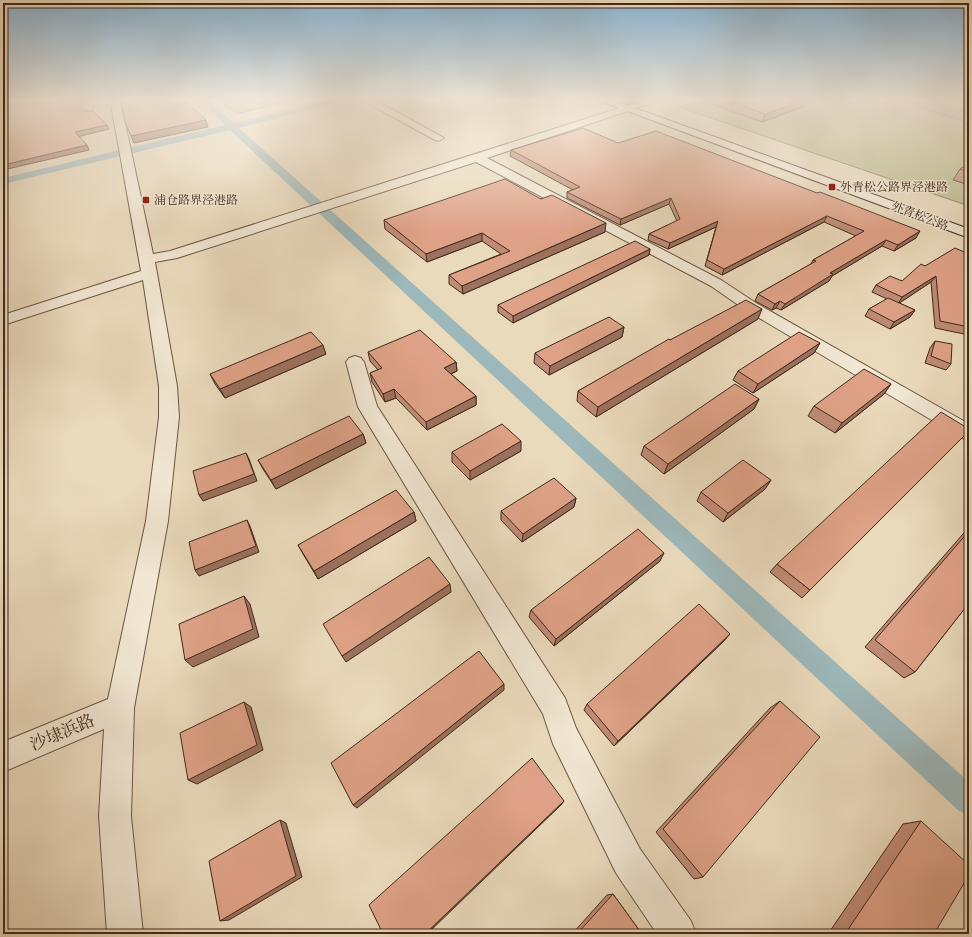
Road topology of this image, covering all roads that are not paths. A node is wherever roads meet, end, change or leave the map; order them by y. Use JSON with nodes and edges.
{"nodes":[{"id":1,"x":124,"y":143,"type":"edge"},
{"id":2,"x":517,"y":143,"type":"edge"},
{"id":3,"x":729,"y":143,"type":"edge"},
{"id":4,"x":750,"y":143,"type":"edge"},
{"id":5,"x":476,"y":157,"type":"junction"},
{"id":6,"x":879,"y":188,"type":"dead end"},
{"id":7,"x":969,"y":234,"type":"edge"},
{"id":8,"x":148,"y":266,"type":"junction"},
{"id":9,"x":3,"y":320,"type":"edge"},
{"id":10,"x":355,"y":362,"type":"dead end"},
{"id":11,"x":969,"y":433,"type":"edge"},
{"id":12,"x":120,"y":708,"type":"junction"},
{"id":13,"x":3,"y":757,"type":"edge"},
{"id":14,"x":125,"y":934,"type":"edge"},
{"id":15,"x":678,"y":934,"type":"edge"}],
"edges":[{"from":1,"to":8,"type":"street"},
{"from":2,"to":5,"type":"street"},
{"from":3,"to":7,"type":"main road","name":"外青松公路"},
{"from":4,"to":6,"type":"main road","name":"外青松公路"},
{"from":5,"to":8,"type":"street"},
{"from":5,"to":11,"type":"street"},
{"from":8,"to":9,"type":"street"},
{"from":8,"to":12,"type":"street"},
{"from":10,"to":15,"type":"street"},
{"from":12,"to":13,"type":"street","name":"沙埭浜路"},
{"from":12,"to":14,"type":"street"}]}
